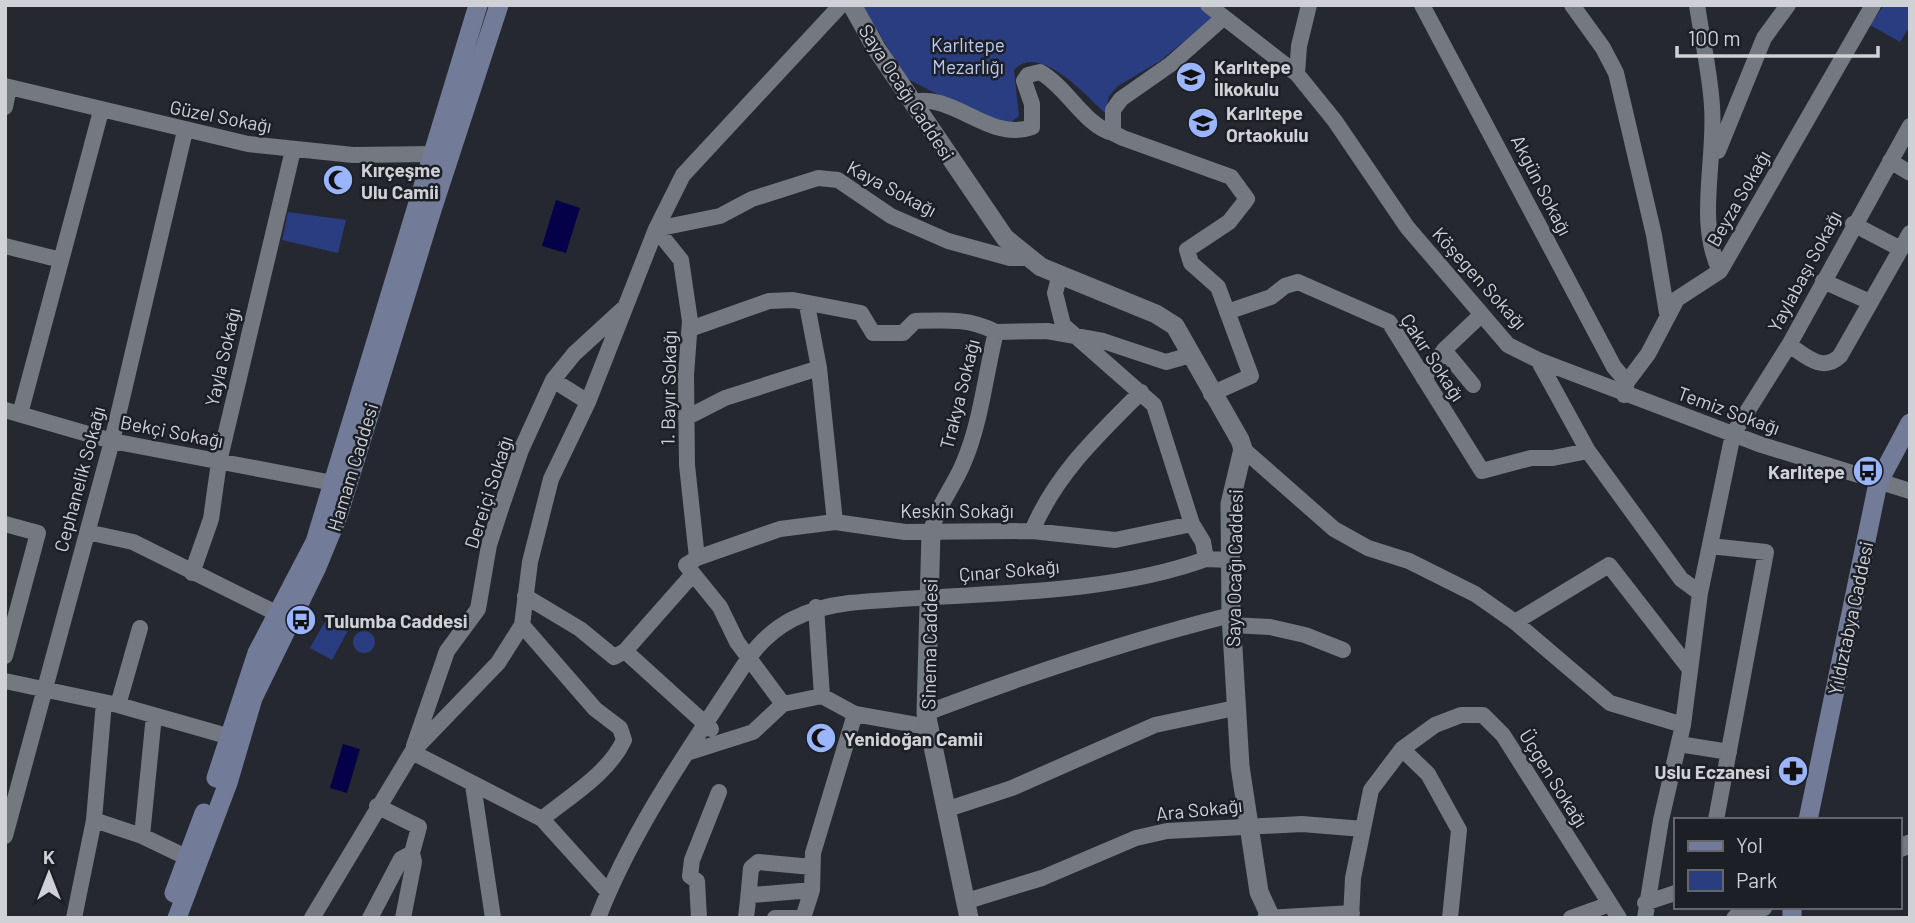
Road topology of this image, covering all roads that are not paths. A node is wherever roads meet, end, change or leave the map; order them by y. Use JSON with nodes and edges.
{"nodes":[{"id":1,"x":478,"y":5,"type":"edge"},
{"id":2,"x":499,"y":5,"type":"edge"},
{"id":3,"x":841,"y":5,"type":"edge"},
{"id":4,"x":852,"y":5,"type":"edge"},
{"id":5,"x":1208,"y":5,"type":"edge"},
{"id":6,"x":1309,"y":5,"type":"edge"},
{"id":7,"x":1422,"y":5,"type":"edge"},
{"id":8,"x":1572,"y":5,"type":"edge"},
{"id":9,"x":1697,"y":5,"type":"edge"},
{"id":10,"x":1788,"y":5,"type":"edge"},
{"id":11,"x":1873,"y":5,"type":"edge"},
{"id":12,"x":1223,"y":18,"type":"junction"},
{"id":13,"x":1297,"y":74,"type":"junction"},
{"id":14,"x":7,"y":86,"type":"edge"},
{"id":15,"x":912,"y":102,"type":"junction"},
{"id":16,"x":5,"y":107,"type":"edge"},
{"id":17,"x":101,"y":111,"type":"junction"},
{"id":18,"x":454,"y":115,"type":"junction"},
{"id":19,"x":1910,"y":126,"type":"edge"},
{"id":20,"x":185,"y":131,"type":"junction"},
{"id":21,"x":1113,"y":134,"type":"junction"},
{"id":22,"x":293,"y":150,"type":"junction"},
{"id":23,"x":442,"y":156,"type":"junction"},
{"id":24,"x":1890,"y":161,"type":"junction"},
{"id":25,"x":1712,"y":170,"type":"junction"},
{"id":26,"x":1910,"y":173,"type":"edge"},
{"id":27,"x":1853,"y":224,"type":"junction"},
{"id":28,"x":656,"y":229,"type":"junction"},
{"id":29,"x":1910,"y":233,"type":"edge"},
{"id":30,"x":5,"y":246,"type":"edge"},
{"id":31,"x":1901,"y":249,"type":"junction"},
{"id":32,"x":1029,"y":258,"type":"junction"},
{"id":33,"x":61,"y":260,"type":"junction"},
{"id":34,"x":1720,"y":271,"type":"junction"},
{"id":35,"x":1060,"y":274,"type":"junction"},
{"id":36,"x":1823,"y":281,"type":"junction"},
{"id":37,"x":1870,"y":302,"type":"junction"},
{"id":38,"x":807,"y":305,"type":"junction"},
{"id":39,"x":626,"y":306,"type":"junction"},
{"id":40,"x":1227,"y":312,"type":"junction"},
{"id":41,"x":1667,"y":313,"type":"junction"},
{"id":42,"x":1481,"y":315,"type":"junction"},
{"id":43,"x":690,"y":329,"type":"junction"},
{"id":44,"x":996,"y":332,"type":"junction"},
{"id":45,"x":1074,"y":336,"type":"junction"},
{"id":46,"x":1789,"y":345,"type":"junction"},
{"id":47,"x":1444,"y":350,"type":"junction"},
{"id":48,"x":1191,"y":355,"type":"junction"},
{"id":49,"x":1538,"y":360,"type":"junction"},
{"id":50,"x":819,"y":368,"type":"junction"},
{"id":51,"x":1424,"y":379,"type":"junction"},
{"id":52,"x":553,"y":380,"type":"junction"},
{"id":53,"x":1473,"y":385,"type":"dead end"},
{"id":54,"x":1625,"y":388,"type":"junction"},
{"id":55,"x":1142,"y":392,"type":"junction"},
{"id":56,"x":1211,"y":394,"type":"junction"},
{"id":57,"x":588,"y":402,"type":"junction"},
{"id":58,"x":13,"y":412,"type":"edge"},
{"id":59,"x":686,"y":418,"type":"junction"},
{"id":60,"x":1910,"y":423,"type":"edge"},
{"id":61,"x":1733,"y":434,"type":"junction"},
{"id":62,"x":112,"y":441,"type":"junction"},
{"id":63,"x":1243,"y":449,"type":"junction"},
{"id":64,"x":1588,"y":451,"type":"junction"},
{"id":65,"x":219,"y":462,"type":"junction"},
{"id":66,"x":1878,"y":484,"type":"junction"},
{"id":67,"x":340,"y":485,"type":"junction"},
{"id":68,"x":1910,"y":491,"type":"edge"},
{"id":69,"x":835,"y":522,"type":"junction"},
{"id":70,"x":5,"y":524,"type":"edge"},
{"id":71,"x":1192,"y":524,"type":"junction"},
{"id":72,"x":1032,"y":531,"type":"junction"},
{"id":73,"x":87,"y":532,"type":"junction"},
{"id":74,"x":931,"y":534,"type":"junction"},
{"id":75,"x":1710,"y":546,"type":"junction"},
{"id":76,"x":1206,"y":559,"type":"junction"},
{"id":77,"x":1231,"y":560,"type":"junction"},
{"id":78,"x":692,"y":565,"type":"junction"},
{"id":79,"x":192,"y":573,"type":"junction"},
{"id":80,"x":1700,"y":593,"type":"junction"},
{"id":81,"x":525,"y":596,"type":"junction"},
{"id":82,"x":930,"y":597,"type":"junction"},
{"id":83,"x":816,"y":607,"type":"junction"},
{"id":84,"x":276,"y":612,"type":"junction"},
{"id":85,"x":1231,"y":620,"type":"junction"},
{"id":86,"x":1515,"y":622,"type":"junction"},
{"id":87,"x":522,"y":625,"type":"junction"},
{"id":88,"x":141,"y":628,"type":"dead end"},
{"id":89,"x":1343,"y":650,"type":"dead end"},
{"id":90,"x":625,"y":651,"type":"junction"},
{"id":91,"x":5,"y":656,"type":"edge"},
{"id":92,"x":748,"y":659,"type":"junction"},
{"id":93,"x":1689,"y":668,"type":"junction"},
{"id":94,"x":5,"y":681,"type":"edge"},
{"id":95,"x":46,"y":690,"type":"junction"},
{"id":96,"x":822,"y":696,"type":"junction"},
{"id":97,"x":111,"y":703,"type":"junction"},
{"id":98,"x":783,"y":704,"type":"junction"},
{"id":99,"x":1235,"y":708,"type":"junction"},
{"id":100,"x":855,"y":714,"type":"junction"},
{"id":101,"x":155,"y":715,"type":"junction"},
{"id":102,"x":927,"y":720,"type":"junction"},
{"id":103,"x":707,"y":722,"type":"junction"},
{"id":104,"x":1683,"y":725,"type":"junction"},
{"id":105,"x":234,"y":738,"type":"junction"},
{"id":106,"x":720,"y":743,"type":"junction"},
{"id":107,"x":1679,"y":744,"type":"junction"},
{"id":108,"x":1402,"y":749,"type":"junction"},
{"id":109,"x":412,"y":752,"type":"junction"},
{"id":110,"x":1729,"y":752,"type":"junction"},
{"id":111,"x":687,"y":753,"type":"junction"},
{"id":112,"x":473,"y":785,"type":"junction"},
{"id":113,"x":719,"y":792,"type":"dead end"},
{"id":114,"x":377,"y":806,"type":"junction"},
{"id":115,"x":948,"y":809,"type":"junction"},
{"id":116,"x":1716,"y":818,"type":"edge"},
{"id":117,"x":1808,"y":818,"type":"edge"},
{"id":118,"x":542,"y":819,"type":"junction"},
{"id":119,"x":94,"y":820,"type":"junction"},
{"id":120,"x":1668,"y":821,"type":"edge"},
{"id":121,"x":1249,"y":825,"type":"junction"},
{"id":122,"x":1363,"y":829,"type":"junction"},
{"id":123,"x":5,"y":836,"type":"edge"},
{"id":124,"x":142,"y":836,"type":"junction"},
{"id":125,"x":412,"y":853,"type":"junction"},
{"id":126,"x":186,"y":857,"type":"junction"},
{"id":127,"x":813,"y":867,"type":"junction"},
{"id":128,"x":812,"y":890,"type":"junction"},
{"id":129,"x":608,"y":892,"type":"junction"},
{"id":130,"x":1674,"y":893,"type":"edge"},
{"id":131,"x":748,"y":900,"type":"junction"},
{"id":132,"x":968,"y":909,"type":"edge"},
{"id":133,"x":1758,"y":909,"type":"edge"},
{"id":134,"x":1645,"y":910,"type":"edge"},
{"id":135,"x":1614,"y":911,"type":"edge"},
{"id":136,"x":1352,"y":915,"type":"edge"},
{"id":137,"x":1269,"y":917,"type":"edge"},
{"id":138,"x":74,"y":918,"type":"edge"},
{"id":139,"x":165,"y":918,"type":"edge"},
{"id":140,"x":177,"y":918,"type":"edge"},
{"id":141,"x":312,"y":918,"type":"edge"},
{"id":142,"x":370,"y":918,"type":"edge"},
{"id":143,"x":404,"y":918,"type":"edge"},
{"id":144,"x":493,"y":918,"type":"edge"},
{"id":145,"x":598,"y":918,"type":"edge"},
{"id":146,"x":699,"y":918,"type":"edge"},
{"id":147,"x":746,"y":918,"type":"edge"},
{"id":148,"x":775,"y":918,"type":"edge"},
{"id":149,"x":803,"y":918,"type":"edge"},
{"id":150,"x":1450,"y":918,"type":"edge"},
{"id":151,"x":1571,"y":918,"type":"edge"},
{"id":152,"x":1736,"y":918,"type":"edge"}],
"edges":[{"from":1,"to":18,"type":"main road","name":"Hamam Caddesi"},
{"from":2,"to":18,"type":"main road","name":"Hamam Caddesi"},
{"from":3,"to":28,"type":"street"},
{"from":4,"to":15,"type":"street","name":"Saya Ocağı Caddesi"},
{"from":5,"to":12,"type":"street","name":"Köşegen Sokağı"},
{"from":6,"to":13,"type":"street"},
{"from":7,"to":54,"type":"street","name":"Akgün Sokağı"},
{"from":8,"to":41,"type":"street"},
{"from":9,"to":25,"type":"street"},
{"from":10,"to":25,"type":"street"},
{"from":11,"to":34,"type":"street","name":"Beyza Sokağı"},
{"from":12,"to":13,"type":"street","name":"Köşegen Sokağı"},
{"from":12,"to":21,"type":"street"},
{"from":13,"to":42,"type":"street","name":"Köşegen Sokağı"},
{"from":14,"to":16,"type":"street"},
{"from":14,"to":17,"type":"street","name":"Güzel Sokağı"},
{"from":15,"to":21,"type":"street"},
{"from":15,"to":32,"type":"street","name":"Saya Ocağı Caddesi"},
{"from":17,"to":20,"type":"street","name":"Güzel Sokağı"},
{"from":17,"to":33,"type":"street"},
{"from":18,"to":23,"type":"main road","name":"Hamam Caddesi"},
{"from":19,"to":24,"type":"street","name":"Yaylabaşı Sokağı"},
{"from":20,"to":22,"type":"street","name":"Güzel Sokağı"},
{"from":20,"to":62,"type":"street","name":"Cephanelik Sokağı"},
{"from":21,"to":40,"type":"street"},
{"from":22,"to":23,"type":"street","name":"Güzel Sokağı"},
{"from":22,"to":65,"type":"street","name":"Yayla Sokağı"},
{"from":23,"to":67,"type":"main road","name":"Hamam Caddesi"},
{"from":24,"to":26,"type":"street"},
{"from":24,"to":27,"type":"street","name":"Yaylabaşı Sokağı"},
{"from":25,"to":34,"type":"street"},
{"from":27,"to":31,"type":"street"},
{"from":27,"to":36,"type":"street","name":"Yaylabaşı Sokağı"},
{"from":28,"to":32,"type":"street","name":"Kaya Sokağı"},
{"from":28,"to":39,"type":"street"},
{"from":28,"to":43,"type":"street","name":"1. Bayır Sokağı"},
{"from":29,"to":31,"type":"street"},
{"from":30,"to":33,"type":"street"},
{"from":31,"to":37,"type":"street"},
{"from":32,"to":35,"type":"street","name":"Saya Ocağı Caddesi"},
{"from":33,"to":58,"type":"street"},
{"from":34,"to":41,"type":"street","name":"Beyza Sokağı"},
{"from":35,"to":45,"type":"street"},
{"from":35,"to":48,"type":"street","name":"Saya Ocağı Caddesi"},
{"from":36,"to":37,"type":"street"},
{"from":36,"to":46,"type":"street","name":"Yaylabaşı Sokağı"},
{"from":37,"to":46,"type":"street"},
{"from":38,"to":43,"type":"street"},
{"from":38,"to":44,"type":"street"},
{"from":38,"to":50,"type":"street"},
{"from":39,"to":52,"type":"street","name":"Dereiçi Sokağı"},
{"from":39,"to":57,"type":"street"},
{"from":40,"to":51,"type":"street","name":"Çakır Sokağı"},
{"from":40,"to":56,"type":"street"},
{"from":41,"to":54,"type":"street","name":"Beyza Sokağı"},
{"from":42,"to":47,"type":"street"},
{"from":42,"to":49,"type":"street","name":"Köşegen Sokağı"},
{"from":43,"to":59,"type":"street","name":"1. Bayır Sokağı"},
{"from":44,"to":45,"type":"street","name":"Trakya Sokağı"},
{"from":44,"to":74,"type":"street","name":"Trakya Sokağı"},
{"from":45,"to":48,"type":"street","name":"Trakya Sokağı"},
{"from":45,"to":55,"type":"street"},
{"from":46,"to":61,"type":"street","name":"Yaylabaşı Sokağı"},
{"from":47,"to":51,"type":"street"},
{"from":47,"to":53,"type":"street"},
{"from":48,"to":56,"type":"street","name":"Saya Ocağı Caddesi"},
{"from":49,"to":54,"type":"street","name":"Temiz Sokağı"},
{"from":49,"to":64,"type":"street"},
{"from":50,"to":59,"type":"street"},
{"from":50,"to":69,"type":"street"},
{"from":51,"to":64,"type":"street","name":"Çakır Sokağı"},
{"from":52,"to":57,"type":"street"},
{"from":52,"to":109,"type":"street","name":"Dereiçi Sokağı"},
{"from":54,"to":61,"type":"street","name":"Temiz Sokağı"},
{"from":55,"to":71,"type":"street"},
{"from":55,"to":72,"type":"street"},
{"from":56,"to":63,"type":"street","name":"Saya Ocağı Caddesi"},
{"from":57,"to":81,"type":"street"},
{"from":58,"to":62,"type":"street","name":"Bekçi Sokağı"},
{"from":59,"to":78,"type":"street","name":"1. Bayır Sokağı"},
{"from":60,"to":66,"type":"main road","name":"Yıldıztabya Caddesi"},
{"from":61,"to":66,"type":"street","name":"Temiz Sokağı"},
{"from":61,"to":75,"type":"street"},
{"from":62,"to":65,"type":"street","name":"Bekçi Sokağı"},
{"from":62,"to":73,"type":"street","name":"Cephanelik Sokağı"},
{"from":63,"to":77,"type":"street","name":"Saya Ocağı Caddesi"},
{"from":63,"to":86,"type":"street"},
{"from":64,"to":80,"type":"street"},
{"from":65,"to":67,"type":"street","name":"Bekçi Sokağı"},
{"from":65,"to":79,"type":"street","name":"Yayla Sokağı"},
{"from":66,"to":68,"type":"street","name":"Temiz Sokağı"},
{"from":66,"to":117,"type":"main road","name":"Yıldıztabya Caddesi"},
{"from":67,"to":84,"type":"main road","name":"Hamam Caddesi"},
{"from":67,"to":105,"type":"main road","name":"Hamam Caddesi"},
{"from":69,"to":74,"type":"street","name":"Keskin Sokağı"},
{"from":69,"to":78,"type":"street","name":"Keskin Sokağı"},
{"from":70,"to":91,"type":"street"},
{"from":71,"to":72,"type":"street","name":"Keskin Sokağı"},
{"from":71,"to":76,"type":"street"},
{"from":72,"to":74,"type":"street","name":"Keskin Sokağı"},
{"from":73,"to":79,"type":"street"},
{"from":73,"to":95,"type":"street","name":"Cephanelik Sokağı"},
{"from":74,"to":82,"type":"street","name":"Sinema Caddesi"},
{"from":75,"to":80,"type":"street"},
{"from":75,"to":110,"type":"street"},
{"from":76,"to":77,"type":"street"},
{"from":76,"to":82,"type":"street","name":"Çınar Sokağı"},
{"from":77,"to":85,"type":"street","name":"Saya Ocağı Caddesi"},
{"from":78,"to":90,"type":"street"},
{"from":78,"to":92,"type":"street"},
{"from":79,"to":84,"type":"street"},
{"from":80,"to":93,"type":"street"},
{"from":81,"to":87,"type":"street"},
{"from":81,"to":90,"type":"street"},
{"from":82,"to":83,"type":"street","name":"Çınar Sokağı"},
{"from":82,"to":102,"type":"street","name":"Sinema Caddesi"},
{"from":83,"to":92,"type":"street","name":"Çınar Sokağı"},
{"from":83,"to":96,"type":"street"},
{"from":84,"to":105,"type":"main road","name":"Hamam Caddesi"},
{"from":85,"to":89,"type":"street"},
{"from":85,"to":99,"type":"street","name":"Saya Ocağı Caddesi"},
{"from":85,"to":102,"type":"street"},
{"from":86,"to":93,"type":"street"},
{"from":86,"to":104,"type":"street"},
{"from":87,"to":109,"type":"street"},
{"from":87,"to":118,"type":"street"},
{"from":88,"to":97,"type":"street"},
{"from":90,"to":103,"type":"street"},
{"from":92,"to":98,"type":"street"},
{"from":92,"to":103,"type":"street","name":"Çınar Sokağı"},
{"from":93,"to":104,"type":"street"},
{"from":94,"to":95,"type":"street"},
{"from":95,"to":97,"type":"street"},
{"from":95,"to":123,"type":"street","name":"Cephanelik Sokağı"},
{"from":96,"to":98,"type":"street"},
{"from":96,"to":100,"type":"street"},
{"from":97,"to":101,"type":"street"},
{"from":97,"to":119,"type":"street"},
{"from":98,"to":106,"type":"street"},
{"from":99,"to":115,"type":"street"},
{"from":99,"to":121,"type":"street","name":"Saya Ocağı Caddesi"},
{"from":100,"to":102,"type":"street"},
{"from":100,"to":127,"type":"street"},
{"from":101,"to":105,"type":"street"},
{"from":101,"to":124,"type":"street"},
{"from":102,"to":115,"type":"street","name":"Sinema Caddesi"},
{"from":103,"to":106,"type":"street"},
{"from":103,"to":111,"type":"street","name":"Çınar Sokağı"},
{"from":104,"to":107,"type":"street"},
{"from":105,"to":126,"type":"main road","name":"Hamam Caddesi"},
{"from":105,"to":140,"type":"main road","name":"Hamam Caddesi"},
{"from":106,"to":111,"type":"street"},
{"from":107,"to":110,"type":"street"},
{"from":107,"to":120,"type":"street"},
{"from":108,"to":122,"type":"street","name":"Üçgen Sokağı"},
{"from":108,"to":135,"type":"street","name":"Üçgen Sokağı"},
{"from":108,"to":150,"type":"street"},
{"from":109,"to":112,"type":"street"},
{"from":109,"to":114,"type":"street"},
{"from":110,"to":116,"type":"street"},
{"from":111,"to":129,"type":"street","name":"Çınar Sokağı"},
{"from":112,"to":118,"type":"street"},
{"from":112,"to":144,"type":"street"},
{"from":113,"to":146,"type":"street"},
{"from":114,"to":125,"type":"street"},
{"from":114,"to":141,"type":"street"},
{"from":115,"to":132,"type":"street","name":"Sinema Caddesi"},
{"from":118,"to":129,"type":"street"},
{"from":119,"to":124,"type":"street"},
{"from":119,"to":138,"type":"street"},
{"from":120,"to":134,"type":"street"},
{"from":121,"to":122,"type":"street","name":"Ara Sokağı"},
{"from":121,"to":132,"type":"street","name":"Ara Sokağı"},
{"from":121,"to":137,"type":"street","name":"Saya Ocağı Caddesi"},
{"from":122,"to":136,"type":"street","name":"Üçgen Sokağı"},
{"from":124,"to":126,"type":"street"},
{"from":125,"to":142,"type":"street"},
{"from":125,"to":143,"type":"street"},
{"from":126,"to":139,"type":"main road","name":"Hamam Caddesi"},
{"from":127,"to":128,"type":"street"},
{"from":127,"to":131,"type":"street"},
{"from":128,"to":131,"type":"street"},
{"from":128,"to":149,"type":"street"},
{"from":129,"to":145,"type":"street","name":"Çınar Sokağı"},
{"from":130,"to":134,"type":"street"},
{"from":131,"to":147,"type":"street"},
{"from":133,"to":152,"type":"street"},
{"from":135,"to":151,"type":"street"},
{"from":136,"to":137,"type":"street"},
{"from":148,"to":149,"type":"street"}]}
